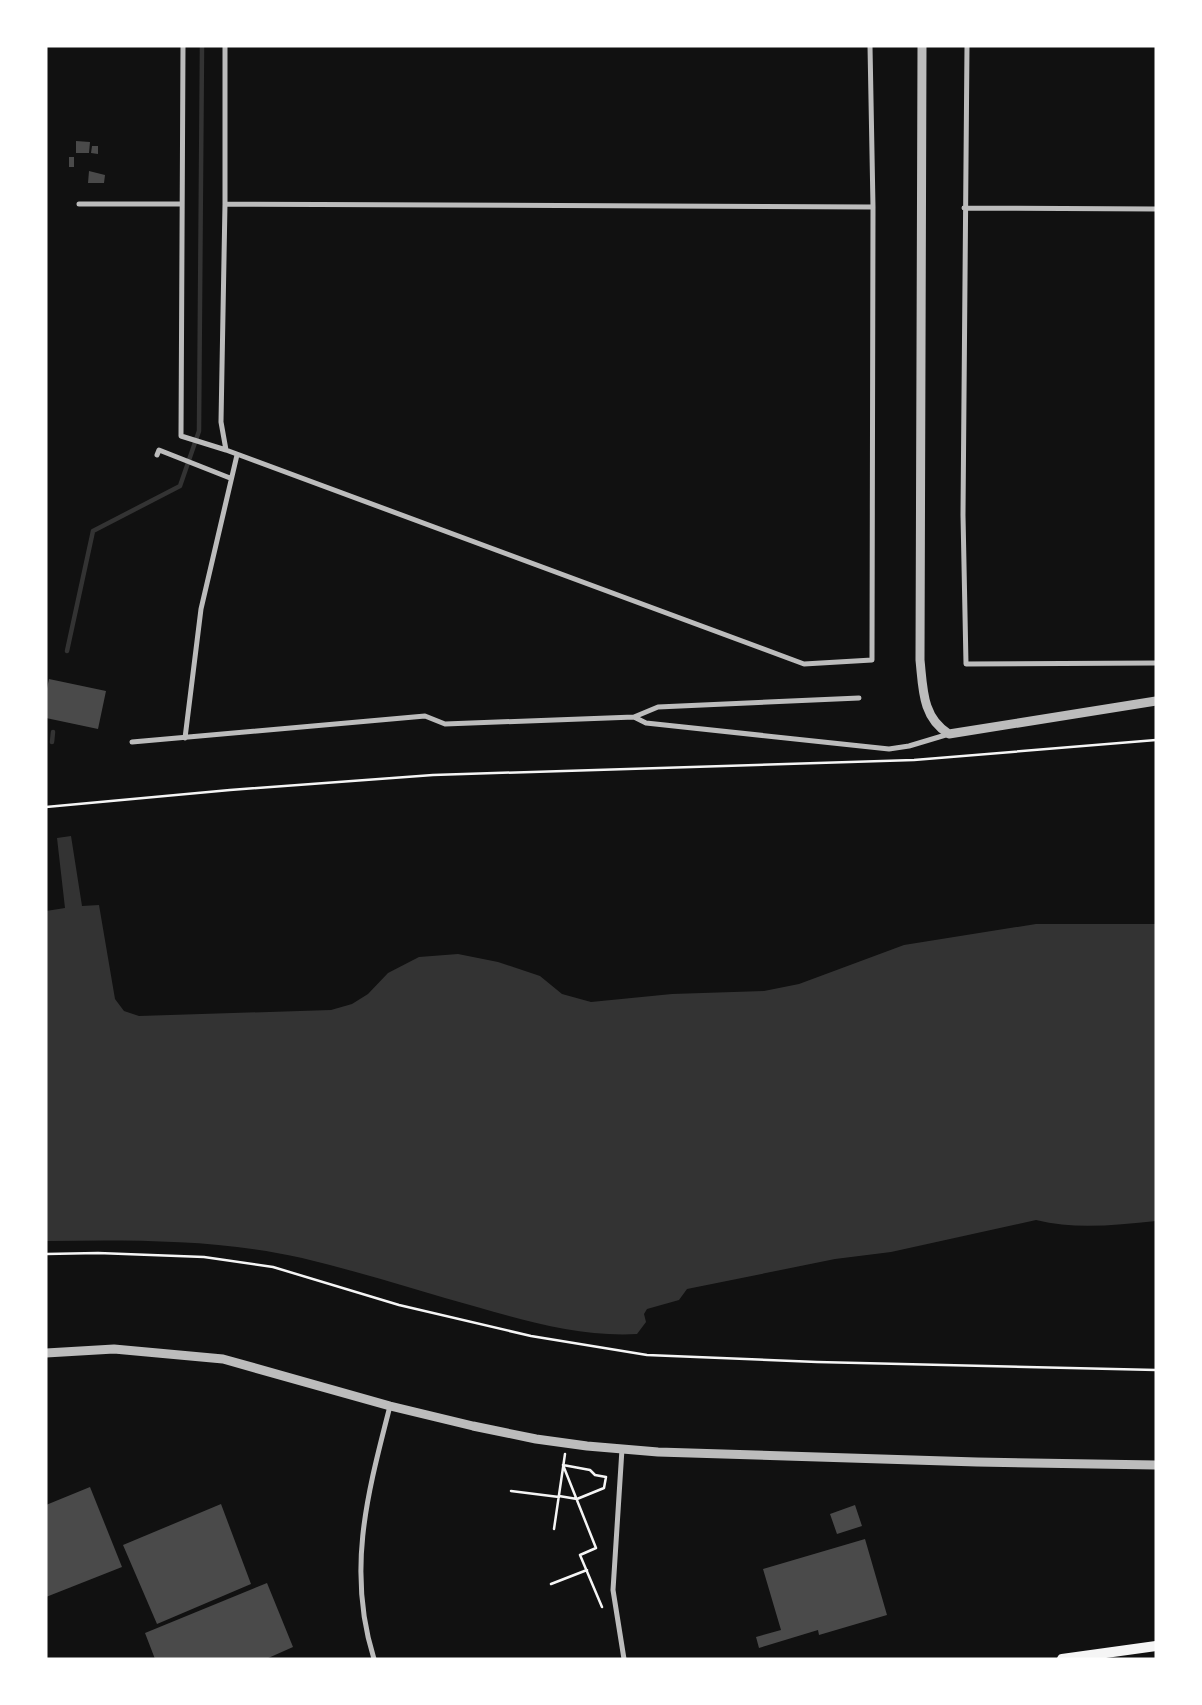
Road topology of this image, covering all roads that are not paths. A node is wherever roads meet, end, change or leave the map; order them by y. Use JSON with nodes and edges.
{"nodes":[{"id":1,"x":182,"y":46,"type":"edge"},
{"id":2,"x":224,"y":46,"type":"edge"},
{"id":3,"x":870,"y":46,"type":"edge"},
{"id":4,"x":922,"y":46,"type":"edge"},
{"id":5,"x":967,"y":46,"type":"edge"},
{"id":6,"x":79,"y":204,"type":"dead end"},
{"id":7,"x":181,"y":204,"type":"junction"},
{"id":8,"x":225,"y":204,"type":"junction"},
{"id":9,"x":873,"y":207,"type":"junction"},
{"id":10,"x":964,"y":208,"type":"junction"},
{"id":11,"x":1156,"y":209,"type":"edge"},
{"id":12,"x":226,"y":450,"type":"junction"},
{"id":13,"x":157,"y":455,"type":"dead end"},
{"id":14,"x":236,"y":458,"type":"junction"},
{"id":15,"x":230,"y":478,"type":"junction"},
{"id":16,"x":1156,"y":663,"type":"edge"},
{"id":17,"x":859,"y":698,"type":"dead end"},
{"id":18,"x":1156,"y":701,"type":"edge"},
{"id":19,"x":634,"y":717,"type":"junction"},
{"id":20,"x":949,"y":734,"type":"junction"},
{"id":21,"x":185,"y":738,"type":"junction"},
{"id":22,"x":132,"y":742,"type":"dead end"},
{"id":23,"x":46,"y":1353,"type":"edge"},
{"id":24,"x":390,"y":1406,"type":"junction"},
{"id":25,"x":622,"y":1449,"type":"junction"},
{"id":26,"x":1156,"y":1465,"type":"edge"},
{"id":27,"x":1156,"y":1646,"type":"edge"},
{"id":28,"x":1110,"y":1655,"type":"edge"},
{"id":29,"x":374,"y":1659,"type":"edge"},
{"id":30,"x":624,"y":1659,"type":"edge"},
{"id":31,"x":1062,"y":1659,"type":"edge"}],
"edges":[{"from":1,"to":7,"type":"street"},
{"from":2,"to":8,"type":"street"},
{"from":3,"to":9,"type":"street"},
{"from":4,"to":20,"type":"street"},
{"from":5,"to":10,"type":"street"},
{"from":6,"to":7,"type":"street"},
{"from":7,"to":12,"type":"street"},
{"from":8,"to":9,"type":"street"},
{"from":8,"to":12,"type":"street"},
{"from":9,"to":14,"type":"street"},
{"from":10,"to":11,"type":"street"},
{"from":10,"to":16,"type":"street"},
{"from":12,"to":14,"type":"street"},
{"from":13,"to":15,"type":"street"},
{"from":14,"to":15,"type":"street"},
{"from":15,"to":21,"type":"street"},
{"from":17,"to":19,"type":"street"},
{"from":18,"to":20,"type":"street"},
{"from":19,"to":20,"type":"street"},
{"from":19,"to":21,"type":"street"},
{"from":21,"to":22,"type":"street"},
{"from":23,"to":24,"type":"street"},
{"from":24,"to":25,"type":"street"},
{"from":24,"to":29,"type":"street"},
{"from":25,"to":26,"type":"street"},
{"from":25,"to":30,"type":"street"},
{"from":27,"to":28,"type":"main road"},
{"from":28,"to":31,"type":"main road"}]}
